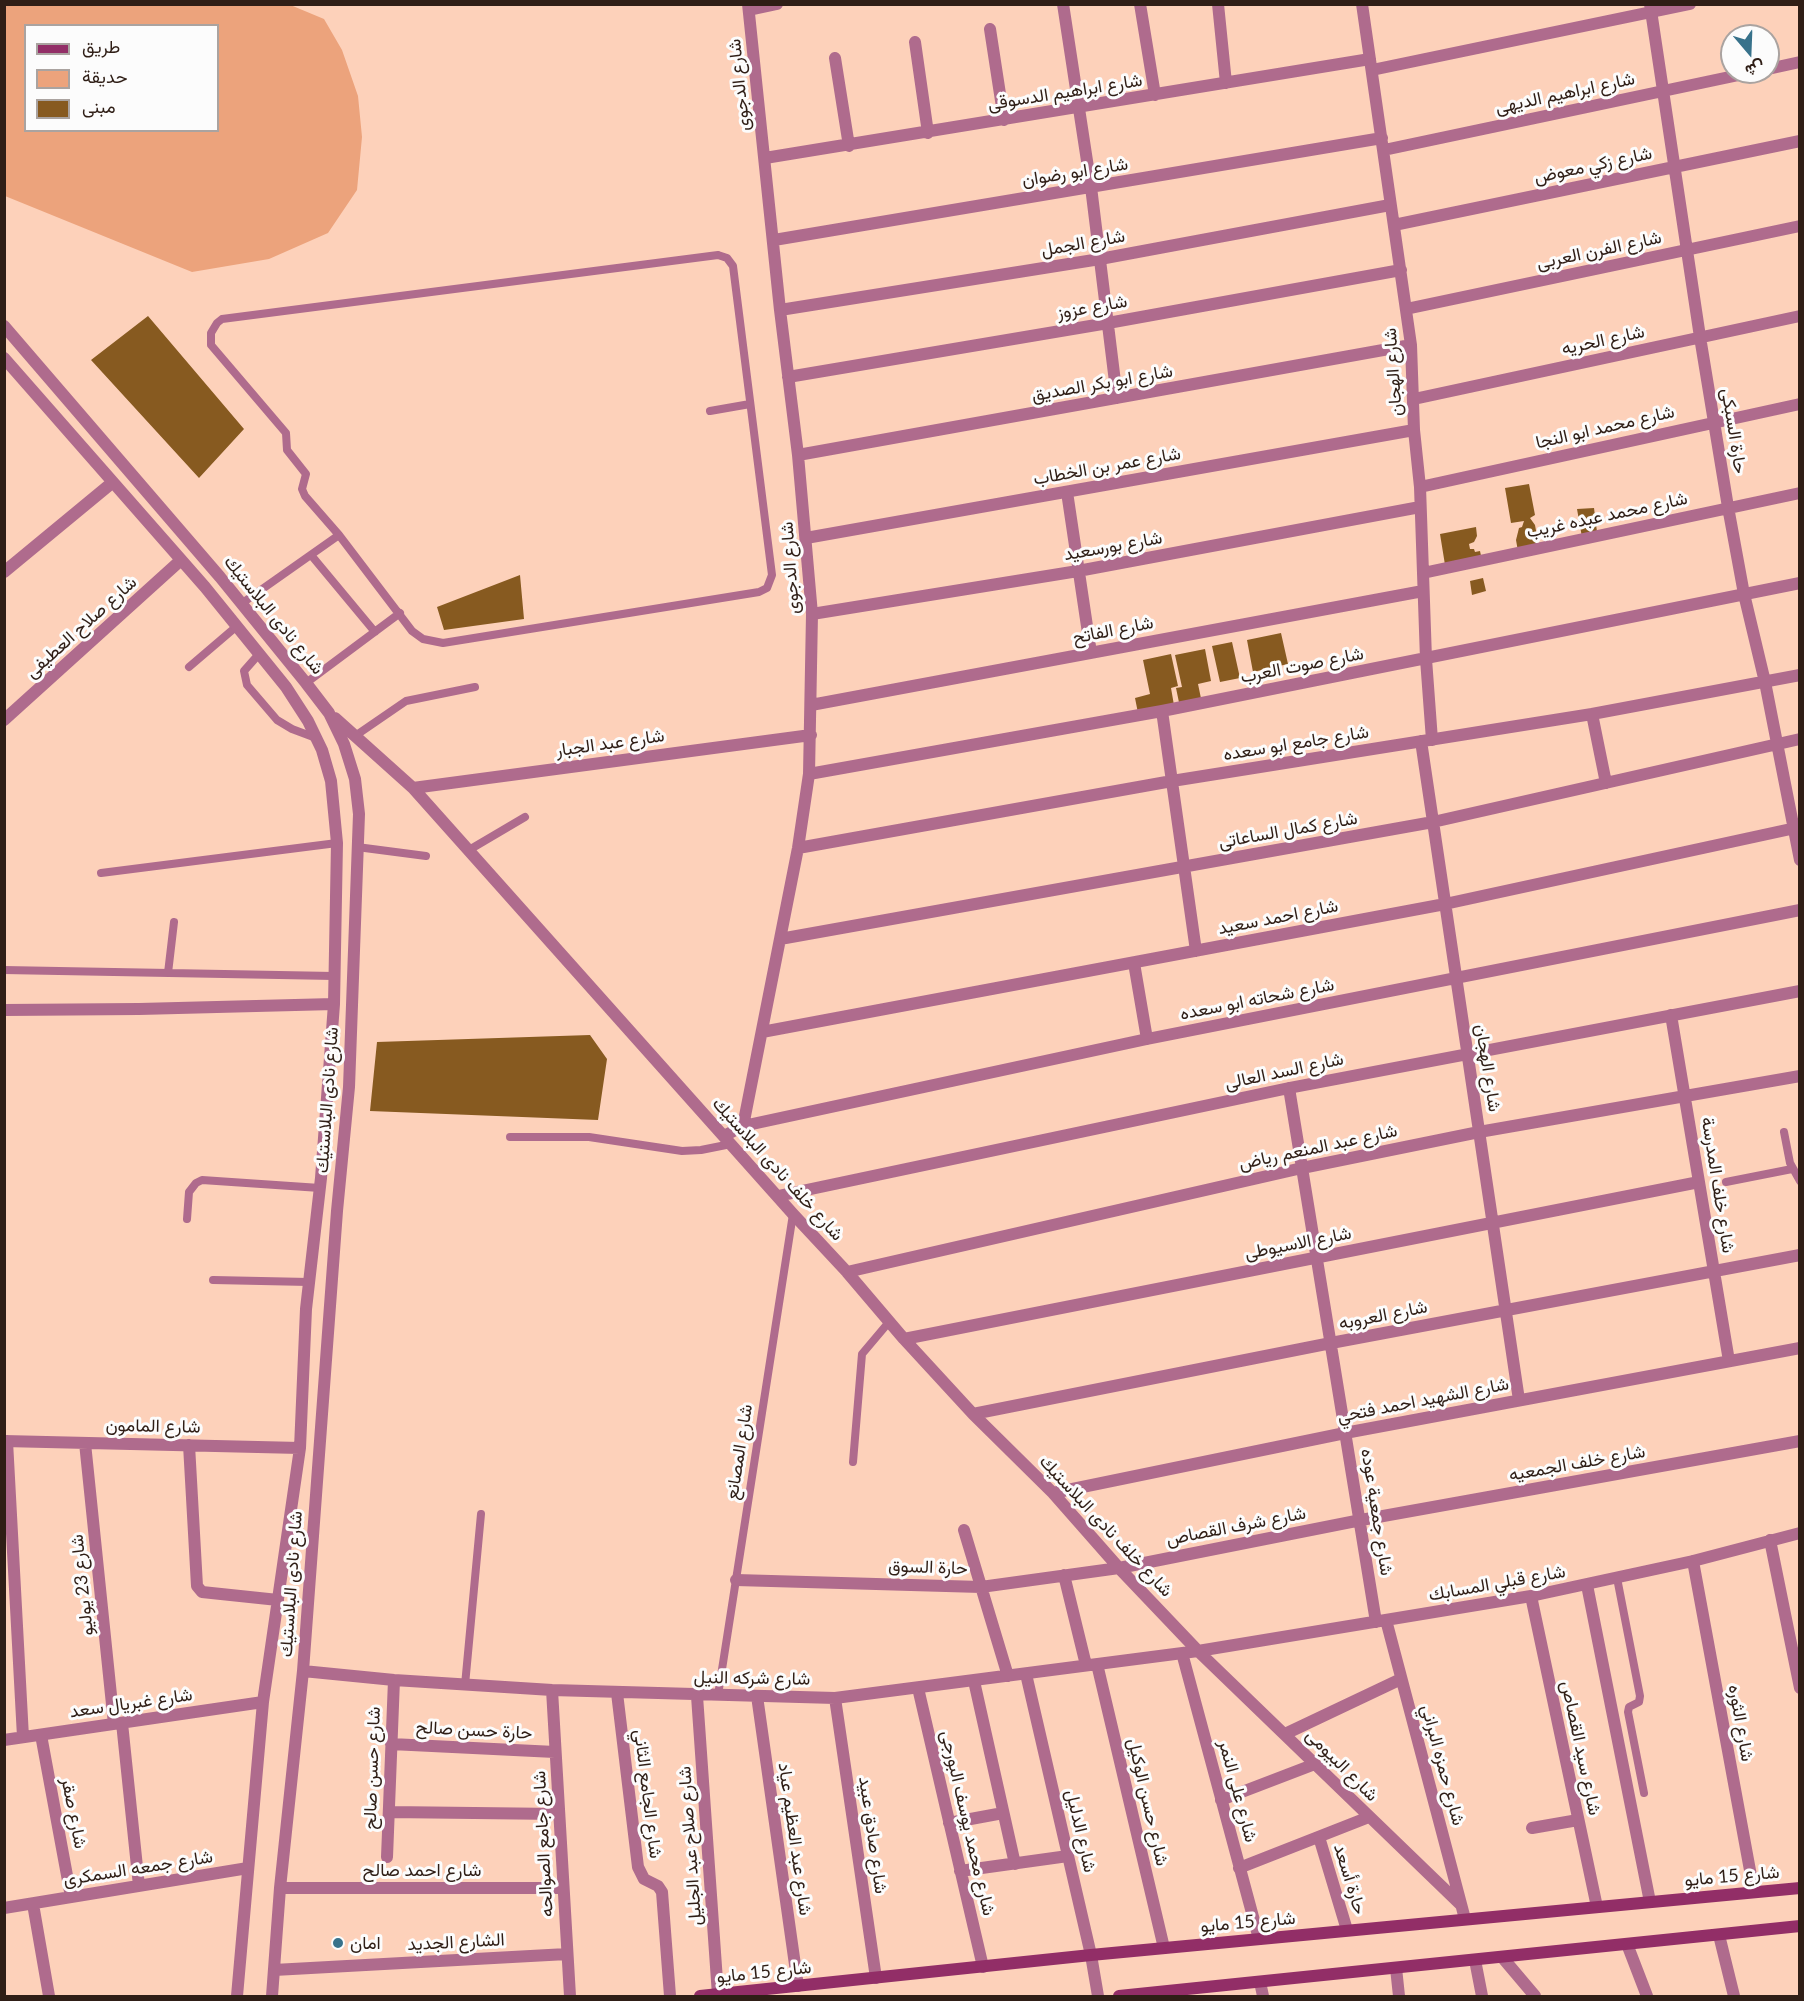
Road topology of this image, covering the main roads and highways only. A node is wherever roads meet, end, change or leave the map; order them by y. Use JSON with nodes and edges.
{"nodes":[{"id":1,"x":1800,"y":1888,"type":"edge"},
{"id":2,"x":1799,"y":1927,"type":"edge"},
{"id":3,"x":1172,"y":1994,"type":"edge"},
{"id":4,"x":700,"y":1996,"type":"edge"},
{"id":5,"x":1119,"y":1996,"type":"edge"}],
"edges":[{"from":1,"to":4,"type":"main road","name":"شارع 15 مايو"},
{"from":2,"to":3,"type":"main road"},
{"from":3,"to":5,"type":"main road"}]}
